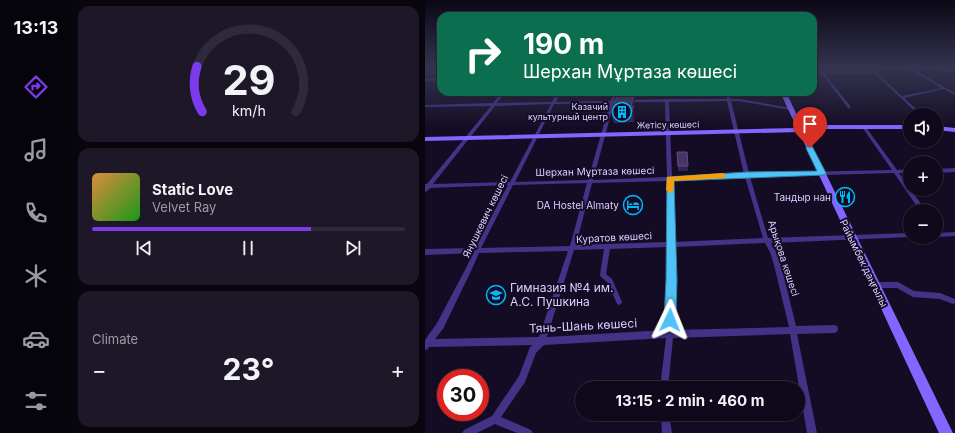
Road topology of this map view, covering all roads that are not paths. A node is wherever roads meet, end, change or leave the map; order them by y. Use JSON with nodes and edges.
{"nodes":[{"id":1,"x":835,"y":88,"type":"edge"},
{"id":2,"x":893,"y":88,"type":"edge"},
{"id":3,"x":944,"y":88,"type":"joint"},
{"id":4,"x":955,"y":94,"type":"edge"},
{"id":5,"x":501,"y":96,"type":"edge"},
{"id":6,"x":557,"y":96,"type":"edge"},
{"id":7,"x":614,"y":96,"type":"edge"},
{"id":8,"x":728,"y":96,"type":"edge"},
{"id":9,"x":785,"y":96,"type":"edge"},
{"id":10,"x":902,"y":97,"type":"junction"},
{"id":11,"x":667,"y":100,"type":"junction"},
{"id":12,"x":729,"y":100,"type":"junction"},
{"id":13,"x":612,"y":102,"type":"junction"},
{"id":14,"x":554,"y":103,"type":"junction"},
{"id":15,"x":494,"y":105,"type":"junction"},
{"id":16,"x":425,"y":106,"type":"edge"},
{"id":17,"x":849,"y":107,"type":"dead end"},
{"id":18,"x":914,"y":108,"type":"edge"},
{"id":19,"x":791,"y":109,"type":"junction"},
{"id":20,"x":796,"y":120,"type":"junction"},
{"id":21,"x":817,"y":127,"type":"junction"},
{"id":22,"x":864,"y":127,"type":"junction"},
{"id":23,"x":903,"y":127,"type":"edge"},
{"id":24,"x":943,"y":129,"type":"edge"},
{"id":25,"x":801,"y":130,"type":"junction"},
{"id":26,"x":955,"y":130,"type":"edge"},
{"id":27,"x":738,"y":132,"type":"junction"},
{"id":28,"x":667,"y":134,"type":"junction"},
{"id":29,"x":605,"y":135,"type":"junction"},
{"id":30,"x":536,"y":137,"type":"junction"},
{"id":31,"x":468,"y":138,"type":"junction"},
{"id":32,"x":425,"y":139,"type":"edge"},
{"id":33,"x":955,"y":170,"type":"edge"},
{"id":34,"x":943,"y":171,"type":"edge"},
{"id":35,"x":895,"y":172,"type":"junction"},
{"id":36,"x":903,"y":172,"type":"edge"},
{"id":37,"x":822,"y":173,"type":"junction"},
{"id":38,"x":747,"y":175,"type":"junction"},
{"id":39,"x":670,"y":179,"type":"junction"},
{"id":40,"x":591,"y":181,"type":"junction"},
{"id":41,"x":512,"y":182,"type":"junction"},
{"id":42,"x":426,"y":187,"type":"edge"},
{"id":43,"x":918,"y":204,"type":"edge"},
{"id":44,"x":943,"y":233,"type":"edge"},
{"id":45,"x":955,"y":234,"type":"edge"},
{"id":46,"x":903,"y":235,"type":"edge"},
{"id":47,"x":851,"y":237,"type":"junction"},
{"id":48,"x":766,"y":240,"type":"junction"},
{"id":49,"x":671,"y":243,"type":"junction"},
{"id":50,"x":607,"y":247,"type":"junction"},
{"id":51,"x":572,"y":248,"type":"junction"},
{"id":52,"x":477,"y":250,"type":"junction"},
{"id":53,"x":425,"y":252,"type":"edge"},
{"id":54,"x":875,"y":285,"type":"junction"},
{"id":55,"x":953,"y":301,"type":"dead end"},
{"id":56,"x":619,"y":302,"type":"dead end"},
{"id":57,"x":834,"y":329,"type":"dead end"},
{"id":58,"x":794,"y":331,"type":"junction"},
{"id":59,"x":670,"y":334,"type":"junction"},
{"id":60,"x":542,"y":341,"type":"junction"},
{"id":61,"x":427,"y":345,"type":"edge"},
{"id":62,"x":665,"y":381,"type":"edge"},
{"id":63,"x":495,"y":419,"type":"junction"},
{"id":64,"x":666,"y":421,"type":"edge"},
{"id":65,"x":467,"y":433,"type":"edge"},
{"id":66,"x":528,"y":433,"type":"edge"},
{"id":67,"x":667,"y":433,"type":"edge"},
{"id":68,"x":812,"y":433,"type":"edge"},
{"id":69,"x":946,"y":433,"type":"edge"}],
"edges":[{"from":1,"to":17,"type":"street"},
{"from":2,"to":10,"type":"street"},
{"from":3,"to":4,"type":"street"},
{"from":3,"to":10,"type":"street"},
{"from":5,"to":15,"type":"street"},
{"from":6,"to":14,"type":"street","name":"Янушкевич көшесі"},
{"from":7,"to":13,"type":"street"},
{"from":8,"to":12,"type":"street","name":"Арықова көшесі"},
{"from":9,"to":19,"type":"main road","name":"Райымбек даңғылы"},
{"from":10,"to":18,"type":"street"},
{"from":11,"to":12,"type":"street"},
{"from":11,"to":13,"type":"street"},
{"from":11,"to":28,"type":"street"},
{"from":12,"to":19,"type":"street"},
{"from":12,"to":27,"type":"street","name":"Арықова көшесі"},
{"from":13,"to":14,"type":"street"},
{"from":13,"to":29,"type":"street"},
{"from":14,"to":15,"type":"street"},
{"from":14,"to":30,"type":"street","name":"Янушкевич көшесі"},
{"from":15,"to":16,"type":"street"},
{"from":15,"to":31,"type":"street"},
{"from":19,"to":20,"type":"main road","name":"Райымбек даңғылы"},
{"from":20,"to":21,"type":"main road"},
{"from":20,"to":25,"type":"main road","name":"Райымбек даңғылы"},
{"from":21,"to":22,"type":"main road","name":"Жетісу көшесі"},
{"from":21,"to":25,"type":"main road","name":"Жетісу көшесі"},
{"from":22,"to":23,"type":"main road","name":"Жетісу көшесі"},
{"from":22,"to":35,"type":"street"},
{"from":24,"to":26,"type":"main road"},
{"from":25,"to":27,"type":"main road","name":"Жетісу көшесі"},
{"from":25,"to":37,"type":"main road","name":"Райымбек даңғылы"},
{"from":27,"to":28,"type":"main road","name":"Жетісу көшесі"},
{"from":27,"to":38,"type":"street","name":"Арықова көшесі"},
{"from":28,"to":29,"type":"main road","name":"Жетісу көшесі"},
{"from":28,"to":39,"type":"street"},
{"from":29,"to":30,"type":"main road","name":"Жетісу көшесі"},
{"from":29,"to":40,"type":"street"},
{"from":30,"to":31,"type":"main road","name":"Жетісу көшесі"},
{"from":30,"to":41,"type":"street","name":"Янушкевич көшесі"},
{"from":31,"to":32,"type":"main road","name":"Жетісу көшесі"},
{"from":31,"to":42,"type":"street"},
{"from":33,"to":34,"type":"street"},
{"from":35,"to":36,"type":"street","name":"Шерхан Мұртаза көшесі"},
{"from":35,"to":37,"type":"street","name":"Шерхан Мұртаза көшесі"},
{"from":35,"to":43,"type":"street"},
{"from":37,"to":38,"type":"street","name":"Шерхан Мұртаза көшесі"},
{"from":37,"to":47,"type":"main road","name":"Райымбек даңғылы"},
{"from":38,"to":39,"type":"street","name":"Шерхан Мұртаза көшесі"},
{"from":38,"to":48,"type":"street","name":"Арықова көшесі"},
{"from":39,"to":40,"type":"street","name":"Шерхан Мұртаза көшесі"},
{"from":39,"to":49,"type":"street"},
{"from":40,"to":41,"type":"street","name":"Шерхан Мұртаза көшесі"},
{"from":40,"to":51,"type":"street"},
{"from":41,"to":42,"type":"street","name":"Шерхан Мұртаза көшесі"},
{"from":41,"to":52,"type":"street","name":"Янушкевич көшесі"},
{"from":44,"to":45,"type":"street"},
{"from":46,"to":47,"type":"street","name":"Куратов көшесі"},
{"from":47,"to":48,"type":"street","name":"Куратов көшесі"},
{"from":47,"to":54,"type":"main road","name":"Райымбек даңғылы"},
{"from":48,"to":49,"type":"street","name":"Куратов көшесі"},
{"from":48,"to":58,"type":"street","name":"Арықова көшесі"},
{"from":49,"to":50,"type":"street","name":"Куратов көшесі"},
{"from":49,"to":59,"type":"street"},
{"from":50,"to":51,"type":"street","name":"Куратов көшесі"},
{"from":50,"to":56,"type":"street"},
{"from":51,"to":52,"type":"street","name":"Куратов көшесі"},
{"from":51,"to":60,"type":"street"},
{"from":52,"to":53,"type":"street","name":"Куратов көшесі"},
{"from":52,"to":61,"type":"street","name":"Янушкевич көшесі"},
{"from":54,"to":55,"type":"street"},
{"from":54,"to":69,"type":"main road","name":"Райымбек даңғылы"},
{"from":57,"to":58,"type":"street","name":"Тянь-Шань көшесі"},
{"from":58,"to":59,"type":"street","name":"Тянь-Шань көшесі"},
{"from":58,"to":68,"type":"street","name":"Арықова көшесі"},
{"from":59,"to":60,"type":"street","name":"Тянь-Шань көшесі"},
{"from":59,"to":62,"type":"street"},
{"from":60,"to":61,"type":"street","name":"Тянь-Шань көшесі"},
{"from":60,"to":63,"type":"street"},
{"from":63,"to":65,"type":"street"},
{"from":63,"to":66,"type":"street"},
{"from":64,"to":67,"type":"street"}]}
